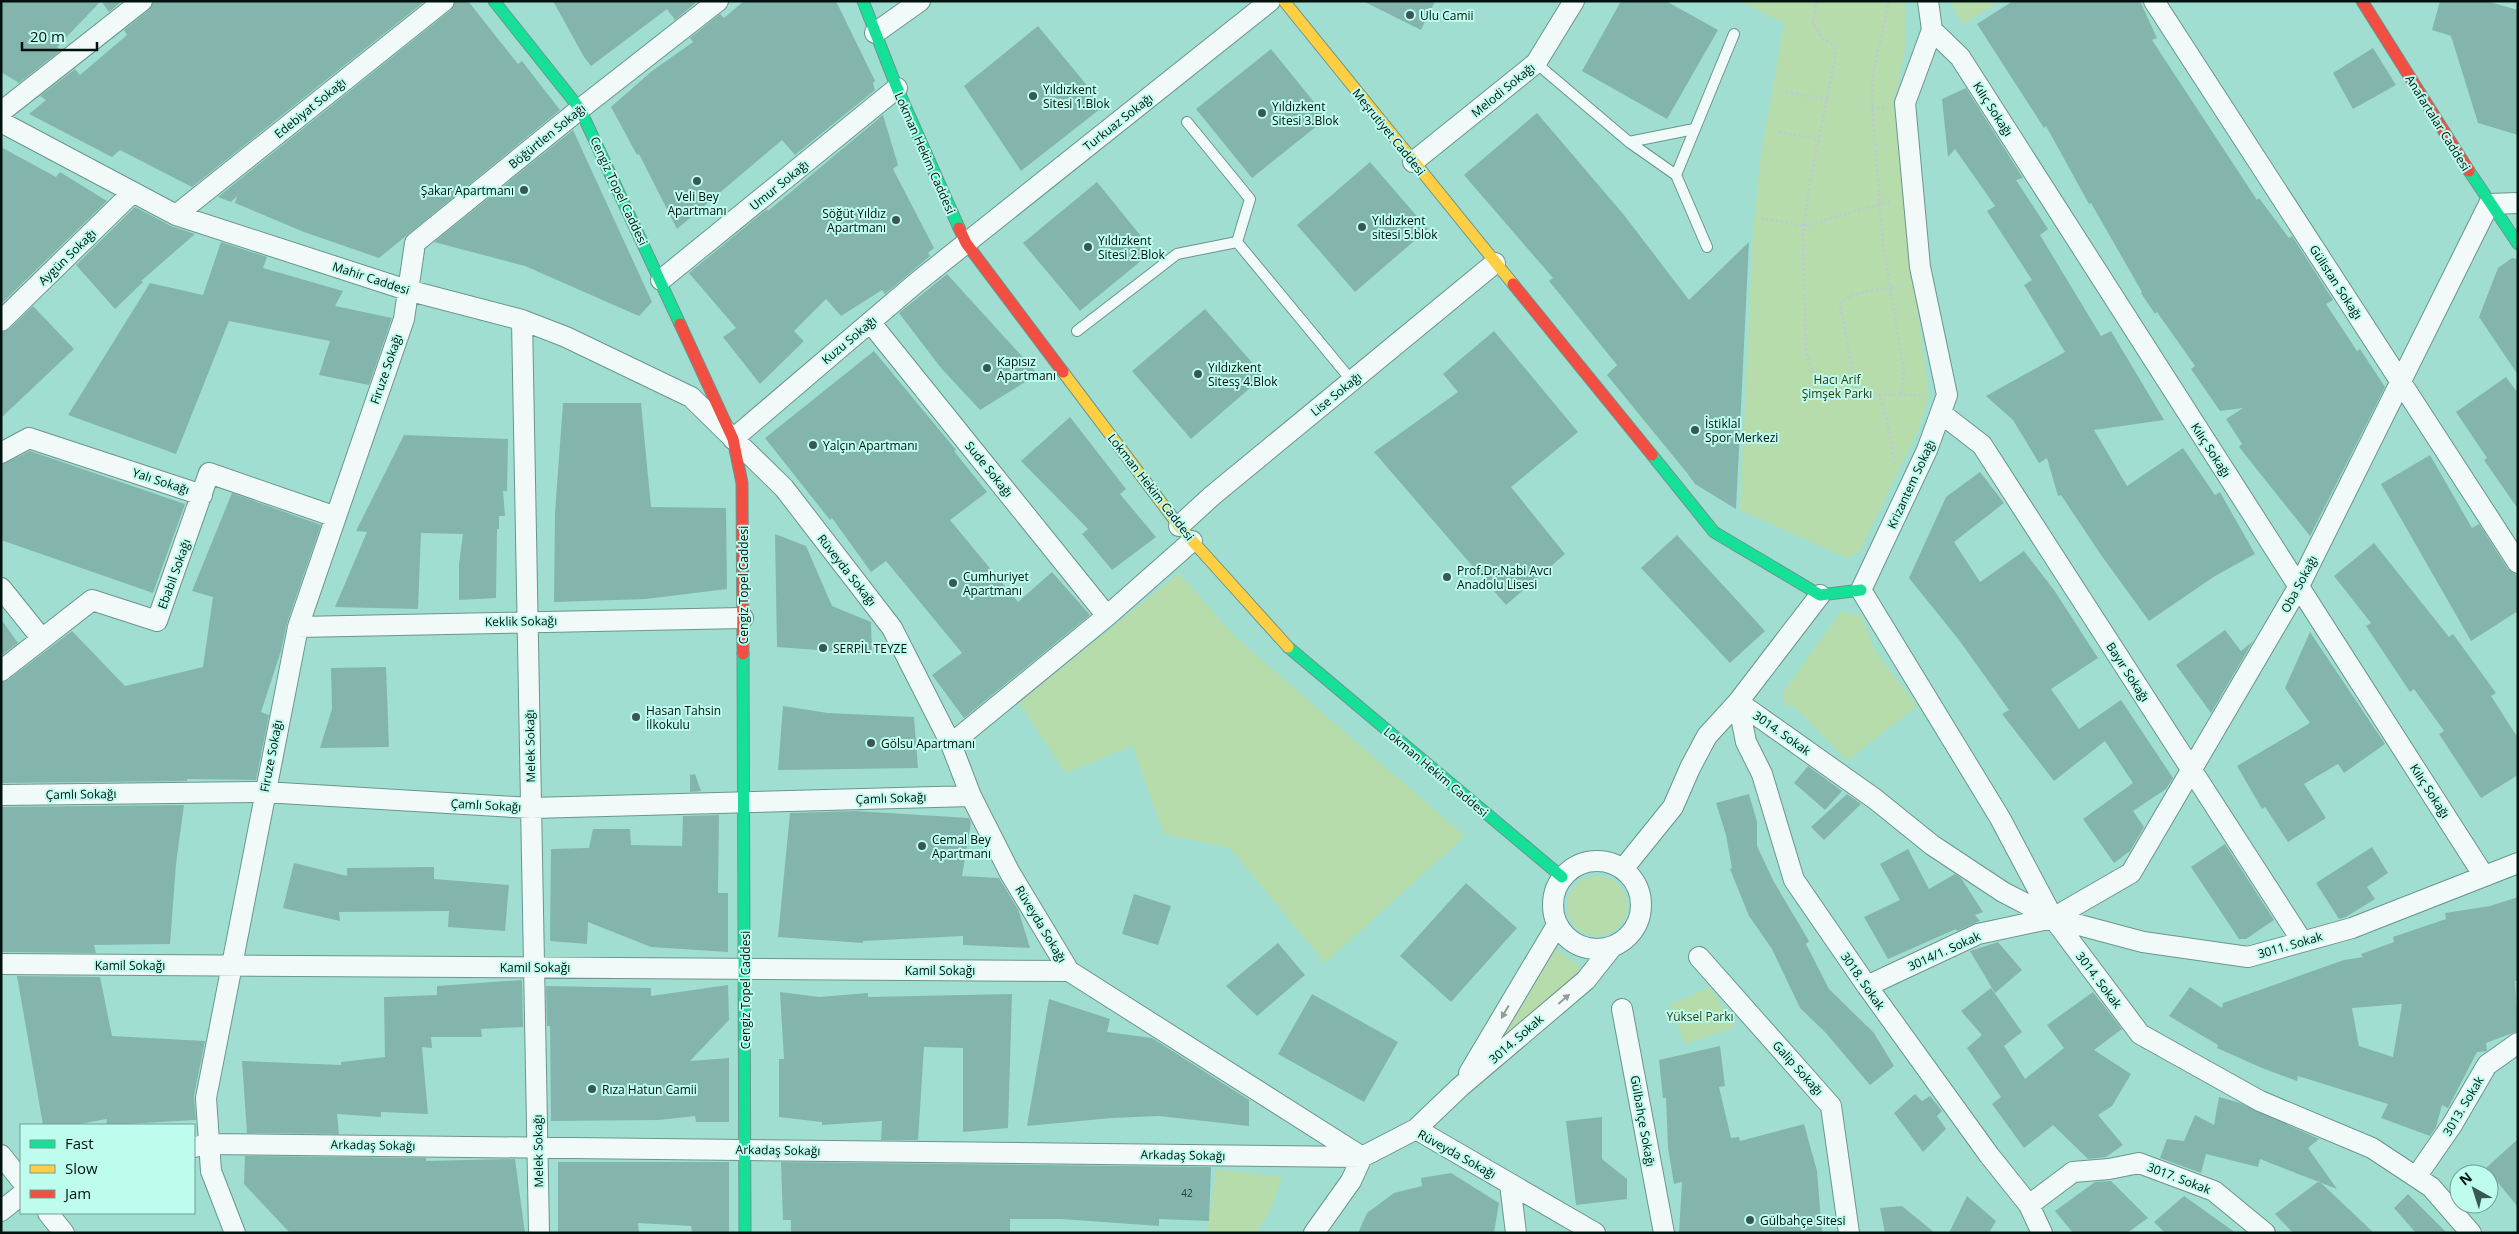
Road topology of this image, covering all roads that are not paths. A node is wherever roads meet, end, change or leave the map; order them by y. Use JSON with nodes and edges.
{"nodes":[{"id":1,"x":142,"y":1,"type":"edge"},
{"id":2,"x":444,"y":1,"type":"edge"},
{"id":3,"x":494,"y":1,"type":"edge"},
{"id":4,"x":718,"y":1,"type":"edge"},
{"id":5,"x":863,"y":1,"type":"edge"},
{"id":6,"x":920,"y":1,"type":"edge"},
{"id":7,"x":1270,"y":1,"type":"edge"},
{"id":8,"x":1284,"y":1,"type":"edge"},
{"id":9,"x":1574,"y":1,"type":"edge"},
{"id":10,"x":1928,"y":1,"type":"edge"},
{"id":11,"x":2154,"y":1,"type":"edge"},
{"id":12,"x":2362,"y":1,"type":"edge"},
{"id":13,"x":1932,"y":30,"type":"junction"},
{"id":14,"x":875,"y":33,"type":"junction"},
{"id":15,"x":1734,"y":34,"type":"dead end"},
{"id":16,"x":1536,"y":63,"type":"junction"},
{"id":17,"x":897,"y":88,"type":"junction"},
{"id":18,"x":580,"y":109,"type":"junction"},
{"id":19,"x":1,"y":112,"type":"edge"},
{"id":20,"x":1,"y":122,"type":"edge"},
{"id":21,"x":1187,"y":122,"type":"dead end"},
{"id":22,"x":1694,"y":129,"type":"junction"},
{"id":23,"x":1628,"y":142,"type":"junction"},
{"id":24,"x":1413,"y":162,"type":"junction"},
{"id":25,"x":1676,"y":176,"type":"junction"},
{"id":26,"x":132,"y":192,"type":"junction"},
{"id":27,"x":2518,"y":203,"type":"edge"},
{"id":28,"x":2489,"y":204,"type":"junction"},
{"id":29,"x":176,"y":215,"type":"junction"},
{"id":30,"x":1237,"y":242,"type":"junction"},
{"id":31,"x":966,"y":243,"type":"junction"},
{"id":32,"x":2518,"y":244,"type":"edge"},
{"id":33,"x":1707,"y":247,"type":"dead end"},
{"id":34,"x":1495,"y":264,"type":"junction"},
{"id":35,"x":661,"y":280,"type":"junction"},
{"id":36,"x":407,"y":290,"type":"junction"},
{"id":37,"x":522,"y":320,"type":"junction"},
{"id":38,"x":1,"y":321,"type":"edge"},
{"id":39,"x":870,"y":322,"type":"junction"},
{"id":40,"x":1077,"y":331,"type":"dead end"},
{"id":41,"x":1352,"y":381,"type":"junction"},
{"id":42,"x":2401,"y":383,"type":"junction"},
{"id":43,"x":1944,"y":405,"type":"junction"},
{"id":44,"x":733,"y":439,"type":"junction"},
{"id":45,"x":1,"y":453,"type":"edge"},
{"id":46,"x":202,"y":495,"type":"junction"},
{"id":47,"x":336,"y":517,"type":"junction"},
{"id":48,"x":1186,"y":534,"type":"junction"},
{"id":49,"x":2518,"y":563,"type":"edge"},
{"id":50,"x":2299,"y":586,"type":"junction"},
{"id":51,"x":1,"y":588,"type":"edge"},
{"id":52,"x":1861,"y":590,"type":"junction"},
{"id":53,"x":1820,"y":595,"type":"junction"},
{"id":54,"x":1107,"y":616,"type":"junction"},
{"id":55,"x":743,"y":618,"type":"junction"},
{"id":56,"x":528,"y":621,"type":"junction"},
{"id":57,"x":298,"y":626,"type":"junction"},
{"id":58,"x":42,"y":639,"type":"junction"},
{"id":59,"x":1,"y":671,"type":"edge"},
{"id":60,"x":1738,"y":702,"type":"junction"},
{"id":61,"x":951,"y":744,"type":"junction"},
{"id":62,"x":2191,"y":770,"type":"junction"},
{"id":63,"x":264,"y":792,"type":"junction"},
{"id":64,"x":1,"y":795,"type":"edge"},
{"id":65,"x":971,"y":796,"type":"junction"},
{"id":66,"x":744,"y":802,"type":"junction"},
{"id":67,"x":531,"y":808,"type":"junction"},
{"id":68,"x":2518,"y":863,"type":"edge"},
{"id":69,"x":1623,"y":869,"type":"junction"},
{"id":70,"x":2484,"y":876,"type":"junction"},
{"id":71,"x":1562,"y":877,"type":"junction"},
{"id":72,"x":2053,"y":918,"type":"junction"},
{"id":73,"x":1557,"y":925,"type":"junction"},
{"id":74,"x":2302,"y":941,"type":"junction"},
{"id":75,"x":1612,"y":947,"type":"junction"},
{"id":76,"x":1699,"y":957,"type":"dead end"},
{"id":77,"x":1,"y":964,"type":"edge"},
{"id":78,"x":230,"y":965,"type":"junction"},
{"id":79,"x":534,"y":967,"type":"junction"},
{"id":80,"x":744,"y":969,"type":"junction"},
{"id":81,"x":1069,"y":971,"type":"junction"},
{"id":82,"x":1867,"y":986,"type":"junction"},
{"id":83,"x":1622,"y":1009,"type":"dead end"},
{"id":84,"x":2518,"y":1043,"type":"edge"},
{"id":85,"x":1460,"y":1087,"type":"junction"},
{"id":86,"x":1416,"y":1129,"type":"junction"},
{"id":87,"x":201,"y":1145,"type":"edge"},
{"id":88,"x":538,"y":1147,"type":"junction"},
{"id":89,"x":745,"y":1150,"type":"junction"},
{"id":90,"x":1,"y":1155,"type":"edge"},
{"id":91,"x":1362,"y":1157,"type":"junction"},
{"id":92,"x":2416,"y":1178,"type":"junction"},
{"id":93,"x":20,"y":1179,"type":"edge"},
{"id":94,"x":1510,"y":1184,"type":"junction"},
{"id":95,"x":20,"y":1196,"type":"edge"},
{"id":96,"x":2030,"y":1205,"type":"junction"},
{"id":97,"x":1,"y":1211,"type":"edge"},
{"id":98,"x":1328,"y":1213,"type":"junction"},
{"id":99,"x":49,"y":1214,"type":"edge"},
{"id":100,"x":2468,"y":1231,"type":"edge"},
{"id":101,"x":64,"y":1233,"type":"edge"},
{"id":102,"x":235,"y":1233,"type":"edge"},
{"id":103,"x":539,"y":1233,"type":"edge"},
{"id":104,"x":745,"y":1233,"type":"edge"},
{"id":105,"x":1314,"y":1233,"type":"edge"},
{"id":106,"x":1330,"y":1233,"type":"edge"},
{"id":107,"x":1516,"y":1233,"type":"edge"},
{"id":108,"x":1595,"y":1233,"type":"edge"},
{"id":109,"x":1664,"y":1233,"type":"edge"},
{"id":110,"x":1849,"y":1233,"type":"edge"},
{"id":111,"x":2042,"y":1233,"type":"edge"},
{"id":112,"x":2265,"y":1233,"type":"edge"}],
"edges":[{"from":1,"to":19,"type":"street"},
{"from":2,"to":29,"type":"street","name":"Edebiyat Sokağı"},
{"from":3,"to":18,"type":"street","name":"Cengiz Topel Caddesi"},
{"from":4,"to":18,"type":"street","name":"Böğürtlen Sokağı"},
{"from":5,"to":14,"type":"street","name":"Lokman Hekim Caddesi"},
{"from":6,"to":14,"type":"street"},
{"from":7,"to":31,"type":"street","name":"Turkuaz Sokağı"},
{"from":8,"to":24,"type":"street","name":"Meşrutiyet Caddesi"},
{"from":9,"to":16,"type":"street","name":"Melodi Sokağı"},
{"from":10,"to":13,"type":"street"},
{"from":11,"to":42,"type":"street","name":"Gülistan Sokağı"},
{"from":12,"to":28,"type":"street","name":"Anafartalar Caddesi"},
{"from":13,"to":43,"type":"street"},
{"from":13,"to":50,"type":"street","name":"Kılıç Sokağı"},
{"from":14,"to":17,"type":"street","name":"Lokman Hekim Caddesi"},
{"from":15,"to":22,"type":"lane"},
{"from":16,"to":23,"type":"lane"},
{"from":16,"to":24,"type":"street","name":"Melodi Sokağı"},
{"from":17,"to":31,"type":"street","name":"Lokman Hekim Caddesi"},
{"from":17,"to":35,"type":"street","name":"Umur Sokağı"},
{"from":18,"to":35,"type":"street","name":"Cengiz Topel Caddesi"},
{"from":18,"to":36,"type":"street","name":"Böğürtlen Sokağı"},
{"from":20,"to":26,"type":"street","name":"Mahir Caddesi"},
{"from":21,"to":30,"type":"lane"},
{"from":22,"to":23,"type":"lane"},
{"from":22,"to":25,"type":"lane"},
{"from":23,"to":25,"type":"lane"},
{"from":24,"to":34,"type":"street","name":"Meşrutiyet Caddesi"},
{"from":25,"to":33,"type":"lane"},
{"from":26,"to":29,"type":"street","name":"Mahir Caddesi"},
{"from":26,"to":38,"type":"street","name":"Aygün Sokağı"},
{"from":27,"to":28,"type":"street"},
{"from":28,"to":32,"type":"street","name":"Anafartalar Caddesi"},
{"from":28,"to":42,"type":"street","name":"Oba Sokağı"},
{"from":29,"to":36,"type":"street","name":"Mahir Caddesi"},
{"from":30,"to":40,"type":"lane"},
{"from":30,"to":41,"type":"lane"},
{"from":31,"to":39,"type":"street","name":"Kuzu Sokağı"},
{"from":31,"to":48,"type":"street","name":"Lokman Hekim Caddesi"},
{"from":34,"to":41,"type":"street","name":"Lise Sokağı"},
{"from":34,"to":53,"type":"street","name":"Meşrutiyet Caddesi"},
{"from":35,"to":44,"type":"street","name":"Cengiz Topel Caddesi"},
{"from":36,"to":37,"type":"street","name":"Mahir Caddesi"},
{"from":36,"to":47,"type":"street","name":"Firuze Sokağı"},
{"from":37,"to":44,"type":"street","name":"Mahir Caddesi"},
{"from":37,"to":56,"type":"street","name":"Melek Sokağı"},
{"from":39,"to":44,"type":"street","name":"Kuzu Sokağı"},
{"from":39,"to":54,"type":"street","name":"Sude Sokağı"},
{"from":41,"to":48,"type":"street","name":"Lise Sokağı"},
{"from":42,"to":49,"type":"street","name":"Gülistan Sokağı"},
{"from":42,"to":50,"type":"street","name":"Oba Sokağı"},
{"from":43,"to":52,"type":"street","name":"Krizantem Sokağı"},
{"from":43,"to":62,"type":"street","name":"Bayır Sokağı"},
{"from":44,"to":55,"type":"street","name":"Cengiz Topel Caddesi"},
{"from":44,"to":61,"type":"street","name":"Rüveyda Sokağı"},
{"from":45,"to":46,"type":"street","name":"Yalı Sokağı"},
{"from":46,"to":47,"type":"street","name":"Yalı Sokağı"},
{"from":46,"to":58,"type":"street","name":"Ebabil Sokağı"},
{"from":47,"to":57,"type":"street","name":"Firuze Sokağı"},
{"from":48,"to":54,"type":"street"},
{"from":48,"to":71,"type":"street","name":"Lokman Hekim Caddesi"},
{"from":50,"to":62,"type":"street","name":"Oba Sokağı"},
{"from":50,"to":70,"type":"street","name":"Kılıç Sokağı"},
{"from":51,"to":58,"type":"street"},
{"from":52,"to":53,"type":"street"},
{"from":52,"to":72,"type":"street"},
{"from":53,"to":60,"type":"street"},
{"from":54,"to":61,"type":"street"},
{"from":55,"to":56,"type":"street","name":"Keklik Sokağı"},
{"from":55,"to":66,"type":"street","name":"Cengiz Topel Caddesi"},
{"from":56,"to":57,"type":"street","name":"Keklik Sokağı"},
{"from":56,"to":67,"type":"street","name":"Melek Sokağı"},
{"from":57,"to":63,"type":"street","name":"Firuze Sokağı"},
{"from":58,"to":59,"type":"street","name":"Ebabil Sokağı"},
{"from":60,"to":69,"type":"street"},
{"from":60,"to":72,"type":"street","name":"3014. Sokak"},
{"from":60,"to":82,"type":"street","name":"3018. Sokak"},
{"from":61,"to":65,"type":"street","name":"Rüveyda Sokağı"},
{"from":62,"to":72,"type":"street","name":"Oba Sokağı"},
{"from":62,"to":74,"type":"street","name":"Bayır Sokağı"},
{"from":63,"to":64,"type":"street","name":"Çamlı Sokağı"},
{"from":63,"to":67,"type":"street","name":"Çamlı Sokağı"},
{"from":63,"to":78,"type":"street","name":"Firuze Sokağı"},
{"from":65,"to":66,"type":"street","name":"Çamlı Sokağı"},
{"from":65,"to":81,"type":"street","name":"Rüveyda Sokağı"},
{"from":66,"to":67,"type":"street","name":"Çamlı Sokağı"},
{"from":66,"to":80,"type":"street","name":"Cengiz Topel Caddesi"},
{"from":67,"to":79,"type":"street","name":"Melek Sokağı"},
{"from":68,"to":70,"type":"street","name":"3011. Sokak"},
{"from":69,"to":71,"type":"street"},
{"from":69,"to":75,"type":"street"},
{"from":70,"to":74,"type":"street","name":"3011. Sokak"},
{"from":71,"to":73,"type":"street"},
{"from":72,"to":74,"type":"street","name":"3011. Sokak"},
{"from":72,"to":82,"type":"street","name":"3014/1. Sokak"},
{"from":72,"to":92,"type":"street","name":"3014. Sokak"},
{"from":73,"to":75,"type":"street"},
{"from":73,"to":85,"type":"street","name":"3014. Sokak","one_way":true},
{"from":85,"to":75,"type":"street","name":"3014. Sokak","one_way":true},
{"from":76,"to":110,"type":"street","name":"Galip Sokağı"},
{"from":77,"to":78,"type":"street","name":"Kamil Sokağı"},
{"from":78,"to":79,"type":"street","name":"Kamil Sokağı"},
{"from":78,"to":87,"type":"street","name":"Firuze Sokağı"},
{"from":79,"to":80,"type":"street","name":"Kamil Sokağı"},
{"from":79,"to":88,"type":"street","name":"Melek Sokağı"},
{"from":80,"to":81,"type":"street","name":"Kamil Sokağı"},
{"from":80,"to":89,"type":"street","name":"Cengiz Topel Caddesi"},
{"from":81,"to":91,"type":"street","name":"Rüveyda Sokağı"},
{"from":82,"to":96,"type":"street","name":"3018. Sokak"},
{"from":83,"to":109,"type":"street","name":"Gülbahçe Sokağı"},
{"from":84,"to":92,"type":"street","name":"3013. Sokak"},
{"from":85,"to":86,"type":"street","name":"3014. Sokak"},
{"from":86,"to":91,"type":"street","name":"Rüveyda Sokağı"},
{"from":86,"to":94,"type":"street","name":"Rüveyda Sokağı"},
{"from":87,"to":88,"type":"street","name":"Arkadaş Sokağı"},
{"from":87,"to":102,"type":"street","name":"Firuze Sokağı"},
{"from":88,"to":89,"type":"street","name":"Arkadaş Sokağı"},
{"from":88,"to":103,"type":"street","name":"Melek Sokağı"},
{"from":89,"to":91,"type":"street","name":"Arkadaş Sokağı"},
{"from":89,"to":104,"type":"street","name":"Cengiz Topel Caddesi"},
{"from":90,"to":93,"type":"street"},
{"from":91,"to":98,"type":"street"},
{"from":92,"to":100,"type":"street","name":"3014. Sokak"},
{"from":94,"to":107,"type":"street"},
{"from":94,"to":108,"type":"street","name":"Rüveyda Sokağı"},
{"from":95,"to":97,"type":"street"},
{"from":96,"to":111,"type":"street","name":"3018. Sokak"},
{"from":96,"to":112,"type":"street","name":"3017. Sokak"},
{"from":98,"to":105,"type":"street"},
{"from":98,"to":106,"type":"street"},
{"from":99,"to":101,"type":"street"}]}
